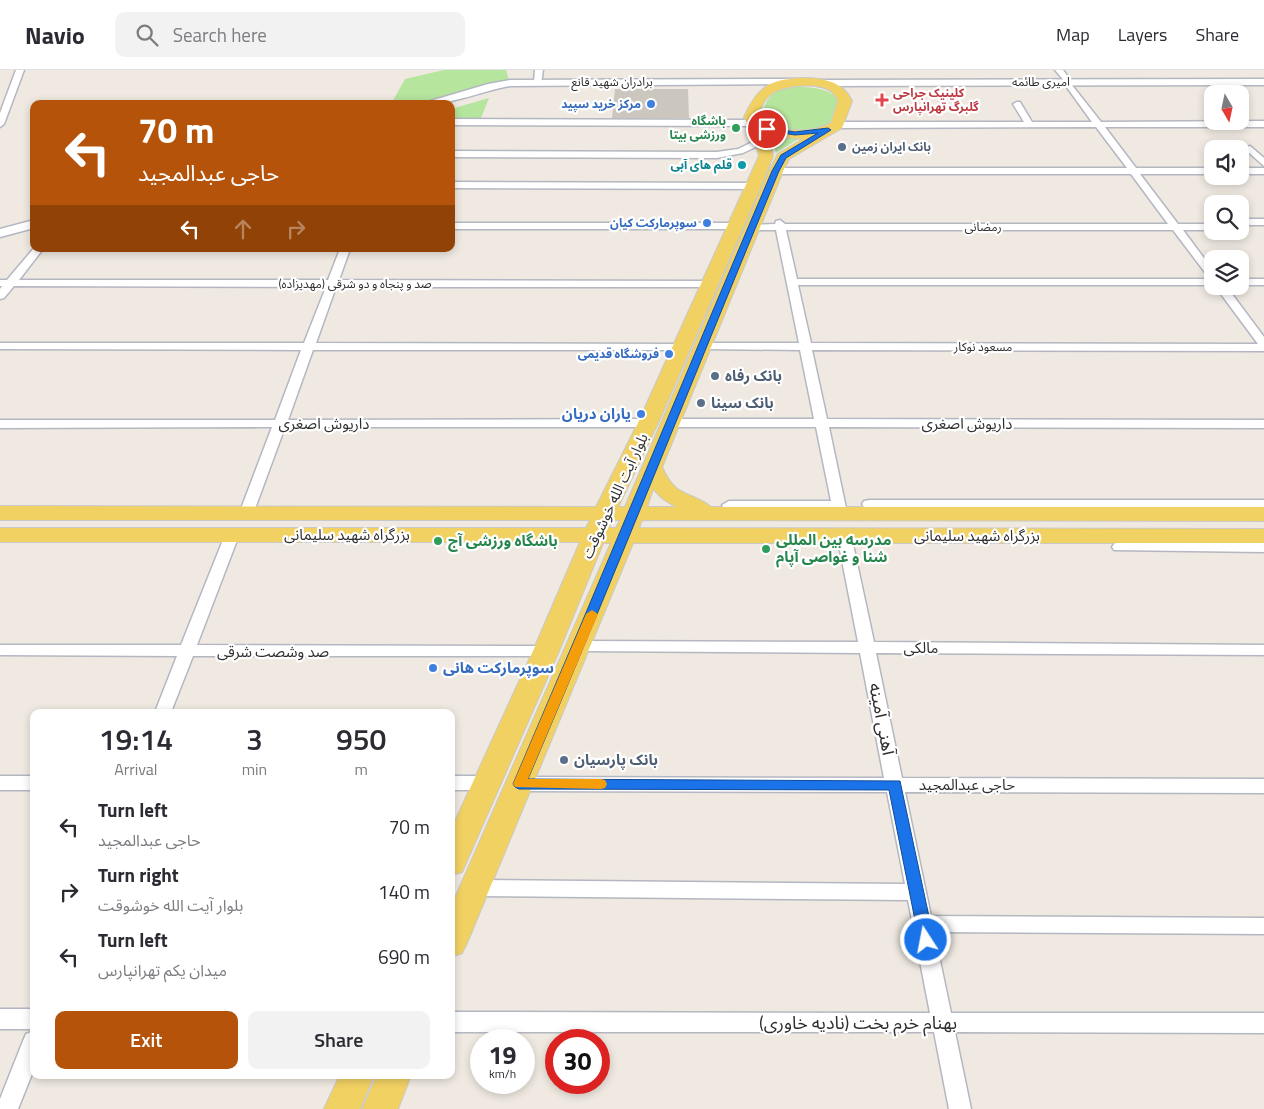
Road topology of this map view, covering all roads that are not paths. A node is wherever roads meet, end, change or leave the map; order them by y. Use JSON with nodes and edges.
{"nodes":[{"id":1,"x":20,"y":70,"type":"edge"},
{"id":2,"x":539,"y":70,"type":"edge"},
{"id":3,"x":803,"y":70,"type":"edge"},
{"id":4,"x":1058,"y":70,"type":"edge"},
{"id":5,"x":820,"y":76,"type":"edge"},
{"id":6,"x":538,"y":82,"type":"junction"},
{"id":7,"x":796,"y":82,"type":"junction"},
{"id":8,"x":842,"y":82,"type":"junction"},
{"id":9,"x":1069,"y":84,"type":"junction"},
{"id":10,"x":1264,"y":84,"type":"edge"},
{"id":11,"x":849,"y":92,"type":"junction"},
{"id":12,"x":760,"y":95,"type":"junction"},
{"id":13,"x":445,"y":100,"type":"edge"},
{"id":14,"x":455,"y":103,"type":"edge"},
{"id":15,"x":1017,"y":104,"type":"dead end"},
{"id":16,"x":455,"y":122,"type":"edge"},
{"id":17,"x":0,"y":124,"type":"edge"},
{"id":18,"x":1264,"y":124,"type":"edge"},
{"id":19,"x":1030,"y":125,"type":"junction"},
{"id":20,"x":1099,"y":125,"type":"junction"},
{"id":21,"x":832,"y":127,"type":"junction"},
{"id":22,"x":760,"y":134,"type":"junction"},
{"id":23,"x":797,"y":148,"type":"junction"},
{"id":24,"x":1250,"y":149,"type":"dead end"},
{"id":25,"x":455,"y":154,"type":"edge"},
{"id":26,"x":1264,"y":163,"type":"edge"},
{"id":27,"x":776,"y":171,"type":"junction"},
{"id":28,"x":1134,"y":171,"type":"junction"},
{"id":29,"x":1204,"y":171,"type":"edge"},
{"id":30,"x":1249,"y":171,"type":"edge"},
{"id":31,"x":1264,"y":171,"type":"edge"},
{"id":32,"x":455,"y":185,"type":"edge"},
{"id":33,"x":754,"y":186,"type":"junction"},
{"id":34,"x":30,"y":222,"type":"edge"},
{"id":35,"x":30,"y":222,"type":"edge"},
{"id":36,"x":1249,"y":222,"type":"edge"},
{"id":37,"x":1264,"y":222,"type":"edge"},
{"id":38,"x":1204,"y":223,"type":"edge"},
{"id":39,"x":755,"y":224,"type":"junction"},
{"id":40,"x":781,"y":225,"type":"junction"},
{"id":41,"x":1172,"y":225,"type":"junction"},
{"id":42,"x":0,"y":226,"type":"edge"},
{"id":43,"x":455,"y":226,"type":"edge"},
{"id":44,"x":736,"y":226,"type":"junction"},
{"id":45,"x":1204,"y":227,"type":"edge"},
{"id":46,"x":1249,"y":227,"type":"edge"},
{"id":47,"x":1264,"y":227,"type":"edge"},
{"id":48,"x":0,"y":233,"type":"edge"},
{"id":49,"x":35,"y":252,"type":"edge"},
{"id":50,"x":344,"y":252,"type":"edge"},
{"id":51,"x":1204,"y":266,"type":"edge"},
{"id":52,"x":793,"y":282,"type":"junction"},
{"id":53,"x":1204,"y":282,"type":"edge"},
{"id":54,"x":1249,"y":282,"type":"edge"},
{"id":55,"x":1264,"y":282,"type":"edge"},
{"id":56,"x":5,"y":284,"type":"edge"},
{"id":57,"x":332,"y":284,"type":"junction"},
{"id":58,"x":710,"y":284,"type":"junction"},
{"id":59,"x":1226,"y":295,"type":"edge"},
{"id":60,"x":0,"y":296,"type":"edge"},
{"id":61,"x":0,"y":346,"type":"edge"},
{"id":62,"x":682,"y":346,"type":"junction"},
{"id":63,"x":703,"y":346,"type":"junction"},
{"id":64,"x":308,"y":347,"type":"junction"},
{"id":65,"x":806,"y":347,"type":"junction"},
{"id":66,"x":1264,"y":347,"type":"edge"},
{"id":67,"x":648,"y":423,"type":"junction"},
{"id":68,"x":671,"y":423,"type":"junction"},
{"id":69,"x":822,"y":423,"type":"junction"},
{"id":70,"x":0,"y":424,"type":"edge"},
{"id":71,"x":279,"y":424,"type":"junction"},
{"id":72,"x":1264,"y":424,"type":"edge"},
{"id":73,"x":651,"y":467,"type":"junction"},
{"id":74,"x":869,"y":504,"type":"dead end"},
{"id":75,"x":1264,"y":504,"type":"edge"},
{"id":76,"x":725,"y":509,"type":"junction"},
{"id":77,"x":839,"y":509,"type":"junction"},
{"id":78,"x":991,"y":509,"type":"junction"},
{"id":79,"x":0,"y":513,"type":"edge"},
{"id":80,"x":246,"y":514,"type":"junction"},
{"id":81,"x":1264,"y":514,"type":"edge"},
{"id":82,"x":600,"y":524,"type":"junction"},
{"id":83,"x":629,"y":524,"type":"junction"},
{"id":84,"x":525,"y":534,"type":"junction"},
{"id":85,"x":0,"y":535,"type":"edge"},
{"id":86,"x":232,"y":535,"type":"junction"},
{"id":87,"x":844,"y":535,"type":"junction"},
{"id":88,"x":1264,"y":536,"type":"edge"},
{"id":89,"x":1119,"y":547,"type":"dead end"},
{"id":90,"x":1264,"y":547,"type":"edge"},
{"id":91,"x":581,"y":571,"type":"junction"},
{"id":92,"x":579,"y":646,"type":"junction"},
{"id":93,"x":867,"y":648,"type":"junction"},
{"id":94,"x":0,"y":650,"type":"edge"},
{"id":95,"x":1264,"y":650,"type":"edge"},
{"id":96,"x":546,"y":651,"type":"junction"},
{"id":97,"x":186,"y":652,"type":"junction"},
{"id":98,"x":164,"y":709,"type":"edge"},
{"id":99,"x":0,"y":783,"type":"edge"},
{"id":100,"x":30,"y":783,"type":"edge"},
{"id":101,"x":455,"y":783,"type":"edge"},
{"id":102,"x":486,"y":783,"type":"junction"},
{"id":103,"x":519,"y":784,"type":"junction"},
{"id":104,"x":895,"y":785,"type":"junction"},
{"id":105,"x":1264,"y":786,"type":"edge"},
{"id":106,"x":455,"y":854,"type":"edge"},
{"id":107,"x":475,"y":888,"type":"junction"},
{"id":108,"x":917,"y":892,"type":"junction"},
{"id":109,"x":923,"y":924,"type":"junction"},
{"id":110,"x":1264,"y":926,"type":"edge"},
{"id":111,"x":455,"y":934,"type":"edge"},
{"id":112,"x":0,"y":1019,"type":"edge"},
{"id":113,"x":30,"y":1019,"type":"edge"},
{"id":114,"x":455,"y":1022,"type":"edge"},
{"id":115,"x":943,"y":1023,"type":"junction"},
{"id":116,"x":1264,"y":1023,"type":"edge"},
{"id":117,"x":30,"y":1051,"type":"edge"},
{"id":118,"x":355,"y":1079,"type":"edge"},
{"id":119,"x":392,"y":1079,"type":"edge"},
{"id":120,"x":7,"y":1109,"type":"edge"},
{"id":121,"x":342,"y":1109,"type":"edge"},
{"id":122,"x":380,"y":1109,"type":"edge"},
{"id":123,"x":960,"y":1109,"type":"edge"}],
"edges":[{"from":1,"to":17,"type":"street"},
{"from":2,"to":6,"type":"street"},
{"from":3,"to":7,"type":"main road"},
{"from":4,"to":9,"type":"street"},
{"from":5,"to":7,"type":"main road"},
{"from":5,"to":8,"type":"main road","name":"امیری طائمه"},
{"from":5,"to":11,"type":"main road"},
{"from":6,"to":7,"type":"main road","name":"برادران شهید قانع"},
{"from":6,"to":13,"type":"main road","name":"برادران شهید قانع"},
{"from":7,"to":12,"type":"main road"},
{"from":8,"to":9,"type":"main road","name":"امیری طائمه"},
{"from":8,"to":11,"type":"main road"},
{"from":9,"to":10,"type":"main road","name":"امیری طائمه"},
{"from":9,"to":11,"type":"main road","name":"امیری طائمه"},
{"from":9,"to":20,"type":"street"},
{"from":11,"to":21,"type":"main road"},
{"from":12,"to":14,"type":"main road","name":"برادران شهید قانع"},
{"from":12,"to":22,"type":"main road","name":"بلوار آیت الله خوشوقت"},
{"from":15,"to":19,"type":"street"},
{"from":16,"to":22,"type":"street"},
{"from":18,"to":20,"type":"street"},
{"from":19,"to":20,"type":"street"},
{"from":19,"to":21,"type":"street"},
{"from":20,"to":28,"type":"street"},
{"from":21,"to":22,"type":"main road"},
{"from":21,"to":23,"type":"main road","name":"بلوار آیت الله خوشوقت"},
{"from":22,"to":23,"type":"main road"},
{"from":22,"to":25,"type":"street"},
{"from":22,"to":33,"type":"main road","name":"بلوار آیت الله خوشوقت"},
{"from":23,"to":27,"type":"main road","name":"بلوار آیت الله خوشوقت"},
{"from":24,"to":26,"type":"street"},
{"from":27,"to":28,"type":"street"},
{"from":27,"to":39,"type":"main road","name":"بلوار آیت الله خوشوقت"},
{"from":28,"to":29,"type":"street"},
{"from":28,"to":41,"type":"street"},
{"from":30,"to":31,"type":"street"},
{"from":32,"to":33,"type":"street"},
{"from":33,"to":44,"type":"main road","name":"بلوار آیت الله خوشوقت"},
{"from":34,"to":42,"type":"main road"},
{"from":35,"to":48,"type":"main road"},
{"from":36,"to":37,"type":"street"},
{"from":38,"to":41,"type":"street","name":"رمضانی"},
{"from":39,"to":40,"type":"street","name":"رمضانی"},
{"from":39,"to":63,"type":"main road","name":"بلوار آیت الله خوشوقت"},
{"from":40,"to":41,"type":"street","name":"رمضانی"},
{"from":40,"to":52,"type":"street"},
{"from":41,"to":45,"type":"street","name":"رمضانی"},
{"from":41,"to":51,"type":"street"},
{"from":43,"to":44,"type":"street"},
{"from":44,"to":58,"type":"main road","name":"بلوار آیت الله خوشوقت"},
{"from":46,"to":47,"type":"street"},
{"from":49,"to":56,"type":"street"},
{"from":50,"to":57,"type":"street"},
{"from":52,"to":53,"type":"street"},
{"from":52,"to":65,"type":"street"},
{"from":54,"to":55,"type":"street"},
{"from":56,"to":57,"type":"street","name":"صد و پنجاه و دو شرقی (مهدیزاده)"},
{"from":56,"to":60,"type":"street"},
{"from":57,"to":58,"type":"street","name":"صد و پنجاه و دو شرقی (مهدیزاده)"},
{"from":57,"to":64,"type":"street"},
{"from":58,"to":62,"type":"main road","name":"بلوار آیت الله خوشوقت"},
{"from":59,"to":66,"type":"street"},
{"from":61,"to":64,"type":"street"},
{"from":62,"to":64,"type":"street"},
{"from":62,"to":67,"type":"main road","name":"بلوار آیت الله خوشوقت"},
{"from":63,"to":65,"type":"street","name":"مسعود نوکار"},
{"from":63,"to":68,"type":"main road","name":"بلوار آیت الله خوشوقت"},
{"from":64,"to":71,"type":"street"},
{"from":65,"to":66,"type":"street","name":"مسعود نوکار"},
{"from":65,"to":69,"type":"street"},
{"from":67,"to":71,"type":"street","name":"داریوش اصغری"},
{"from":67,"to":82,"type":"main road","name":"بلوار آیت الله خوشوقت"},
{"from":68,"to":69,"type":"street","name":"داریوش اصغری"},
{"from":68,"to":73,"type":"main road","name":"بلوار آیت الله خوشوقت"},
{"from":69,"to":72,"type":"street","name":"داریوش اصغری"},
{"from":69,"to":77,"type":"street"},
{"from":70,"to":71,"type":"street","name":"داریوش اصغری"},
{"from":71,"to":80,"type":"street"},
{"from":73,"to":76,"type":"main road"},
{"from":73,"to":83,"type":"main road","name":"بلوار آیت الله خوشوقت"},
{"from":74,"to":78,"type":"street"},
{"from":75,"to":78,"type":"street"},
{"from":76,"to":77,"type":"main road","name":"بزرگراه شهید سلیمانی"},
{"from":76,"to":83,"type":"main road","name":"بزرگراه شهید سلیمانی"},
{"from":77,"to":78,"type":"main road","name":"بزرگراه شهید سلیمانی"},
{"from":78,"to":81,"type":"main road","name":"بزرگراه شهید سلیمانی"},
{"from":79,"to":80,"type":"main road","name":"بزرگراه شهید سلیمانی"},
{"from":80,"to":82,"type":"main road","name":"بزرگراه شهید سلیمانی"},
{"from":82,"to":83,"type":"main road","name":"بزرگراه شهید سلیمانی"},
{"from":82,"to":84,"type":"main road","name":"بزرگراه شهید سلیمانی"},
{"from":82,"to":91,"type":"main road","name":"بلوار آیت الله خوشوقت"},
{"from":83,"to":87,"type":"main road","name":"بزرگراه شهید سلیمانی"},
{"from":83,"to":92,"type":"main road","name":"بلوار آیت الله خوشوقت"},
{"from":84,"to":86,"type":"main road","name":"بزرگراه شهید سلیمانی"},
{"from":84,"to":91,"type":"main road"},
{"from":85,"to":86,"type":"main road","name":"بزرگراه شهید سلیمانی"},
{"from":86,"to":97,"type":"street"},
{"from":87,"to":88,"type":"main road","name":"بزرگراه شهید سلیمانی"},
{"from":87,"to":93,"type":"street","name":"آهنی آمینه"},
{"from":89,"to":90,"type":"street"},
{"from":91,"to":96,"type":"main road","name":"بلوار آیت الله خوشوقت"},
{"from":92,"to":93,"type":"street","name":"مالکی"},
{"from":92,"to":103,"type":"main road","name":"بلوار آیت الله خوشوقت"},
{"from":93,"to":95,"type":"street","name":"مالکی"},
{"from":93,"to":104,"type":"street","name":"آهنی آمینه"},
{"from":94,"to":97,"type":"street","name":"صد وشصت شرقی"},
{"from":96,"to":97,"type":"street","name":"صد وشصت شرقی"},
{"from":96,"to":102,"type":"main road","name":"بلوار آیت الله خوشوقت"},
{"from":97,"to":98,"type":"street"},
{"from":99,"to":100,"type":"street"},
{"from":101,"to":102,"type":"street"},
{"from":102,"to":106,"type":"main road","name":"بلوار آیت الله خوشوقت"},
{"from":103,"to":104,"type":"street","name":"حاجی عبدالمجید"},
{"from":103,"to":107,"type":"main road","name":"بلوار آیت الله خوشوقت"},
{"from":104,"to":105,"type":"street","name":"حاجی عبدالمجید"},
{"from":104,"to":108,"type":"street","name":"آهنی آمینه"},
{"from":107,"to":108,"type":"street"},
{"from":107,"to":111,"type":"main road","name":"بلوار آیت الله خوشوقت"},
{"from":108,"to":109,"type":"street","name":"آهنی آمینه"},
{"from":109,"to":110,"type":"street"},
{"from":109,"to":115,"type":"street","name":"آهنی آمینه"},
{"from":112,"to":113,"type":"street"},
{"from":114,"to":115,"type":"street","name":"بهنام خرم بخت (نادیه خاوری)"},
{"from":115,"to":116,"type":"street","name":"بهنام خرم بخت (نادیه خاوری)"},
{"from":115,"to":123,"type":"street","name":"آهنی آمینه"},
{"from":117,"to":120,"type":"street"},
{"from":118,"to":121,"type":"main road"},
{"from":119,"to":122,"type":"main road"}]}
